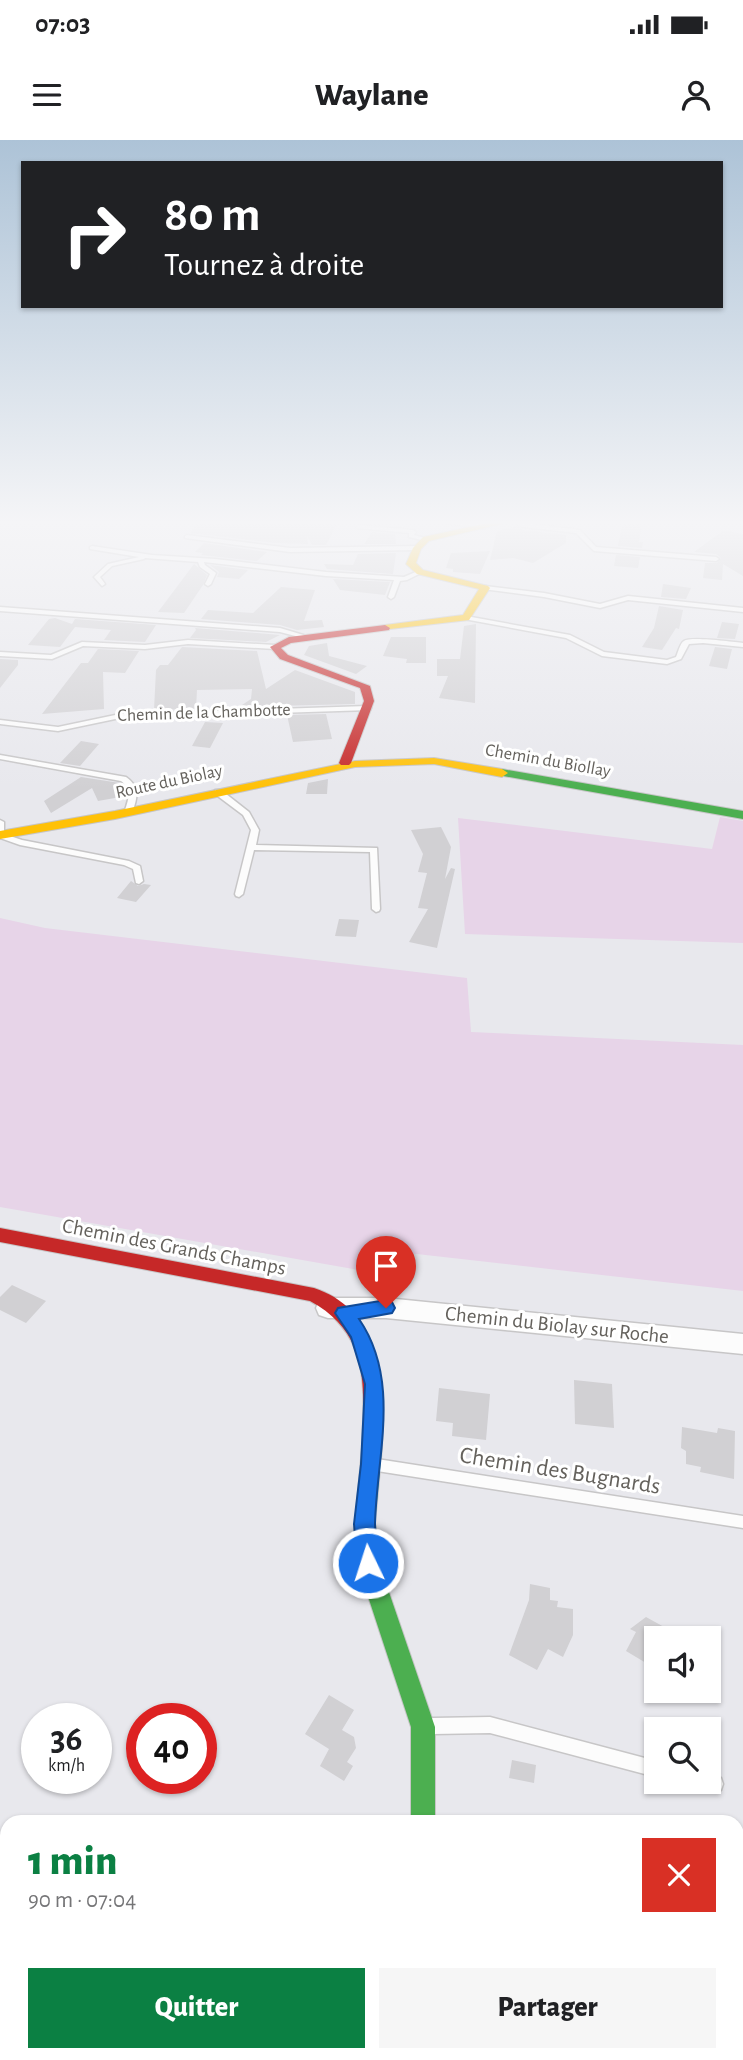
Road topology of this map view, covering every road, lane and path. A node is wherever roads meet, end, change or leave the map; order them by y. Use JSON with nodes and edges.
{"nodes":[{"id":1,"x":8,"y":610,"type":"edge"},
{"id":2,"x":471,"y":610,"type":"edge"},
{"id":3,"x":466,"y":618,"type":"junction"},
{"id":4,"x":310,"y":637,"type":"junction"},
{"id":5,"x":743,"y":645,"type":"edge"},
{"id":6,"x":275,"y":647,"type":"junction"},
{"id":7,"x":0,"y":653,"type":"edge"},
{"id":8,"x":367,"y":708,"type":"junction"},
{"id":9,"x":0,"y":722,"type":"edge"},
{"id":10,"x":0,"y":757,"type":"edge"},
{"id":11,"x":345,"y":763,"type":"junction"},
{"id":12,"x":218,"y":792,"type":"junction"},
{"id":13,"x":129,"y":810,"type":"junction"},
{"id":14,"x":743,"y":815,"type":"edge"},
{"id":15,"x":0,"y":822,"type":"edge"},
{"id":16,"x":0,"y":835,"type":"edge"},
{"id":17,"x":251,"y":846,"type":"junction"},
{"id":18,"x":139,"y":881,"type":"dead end"},
{"id":19,"x":239,"y":894,"type":"dead end"},
{"id":20,"x":376,"y":909,"type":"dead end"},
{"id":21,"x":0,"y":1235,"type":"edge"},
{"id":22,"x":336,"y":1310,"type":"junction"},
{"id":23,"x":743,"y":1344,"type":"edge"},
{"id":24,"x":371,"y":1464,"type":"junction"},
{"id":25,"x":743,"y":1522,"type":"edge"},
{"id":26,"x":423,"y":1727,"type":"junction"},
{"id":27,"x":644,"y":1766,"type":"edge"},
{"id":28,"x":423,"y":1815,"type":"edge"}],
"edges":[{"from":1,"to":4,"type":"lane"},
{"from":2,"to":3,"type":"street"},
{"from":3,"to":4,"type":"street"},
{"from":3,"to":5,"type":"lane"},
{"from":4,"to":6,"type":"street"},
{"from":6,"to":7,"type":"lane"},
{"from":6,"to":8,"type":"street"},
{"from":8,"to":9,"type":"lane","name":"Chemin de la Chambotte"},
{"from":8,"to":11,"type":"street"},
{"from":10,"to":13,"type":"lane"},
{"from":11,"to":12,"type":"street","name":"Route du Biolay"},
{"from":11,"to":14,"type":"street","name":"Chemin du Biollay"},
{"from":12,"to":13,"type":"street","name":"Route du Biolay"},
{"from":12,"to":17,"type":"lane"},
{"from":13,"to":16,"type":"street","name":"Route du Biolay"},
{"from":15,"to":16,"type":"lane"},
{"from":16,"to":18,"type":"lane"},
{"from":17,"to":19,"type":"lane"},
{"from":17,"to":20,"type":"lane"},
{"from":21,"to":22,"type":"street","name":"Chemin des Grands Champs"},
{"from":22,"to":23,"type":"street","name":"Chemin du Biolay sur Roche"},
{"from":22,"to":24,"type":"street"},
{"from":24,"to":25,"type":"lane","name":"Chemin des Bugnards"},
{"from":24,"to":26,"type":"street"},
{"from":26,"to":27,"type":"lane"},
{"from":26,"to":28,"type":"street"}]}
